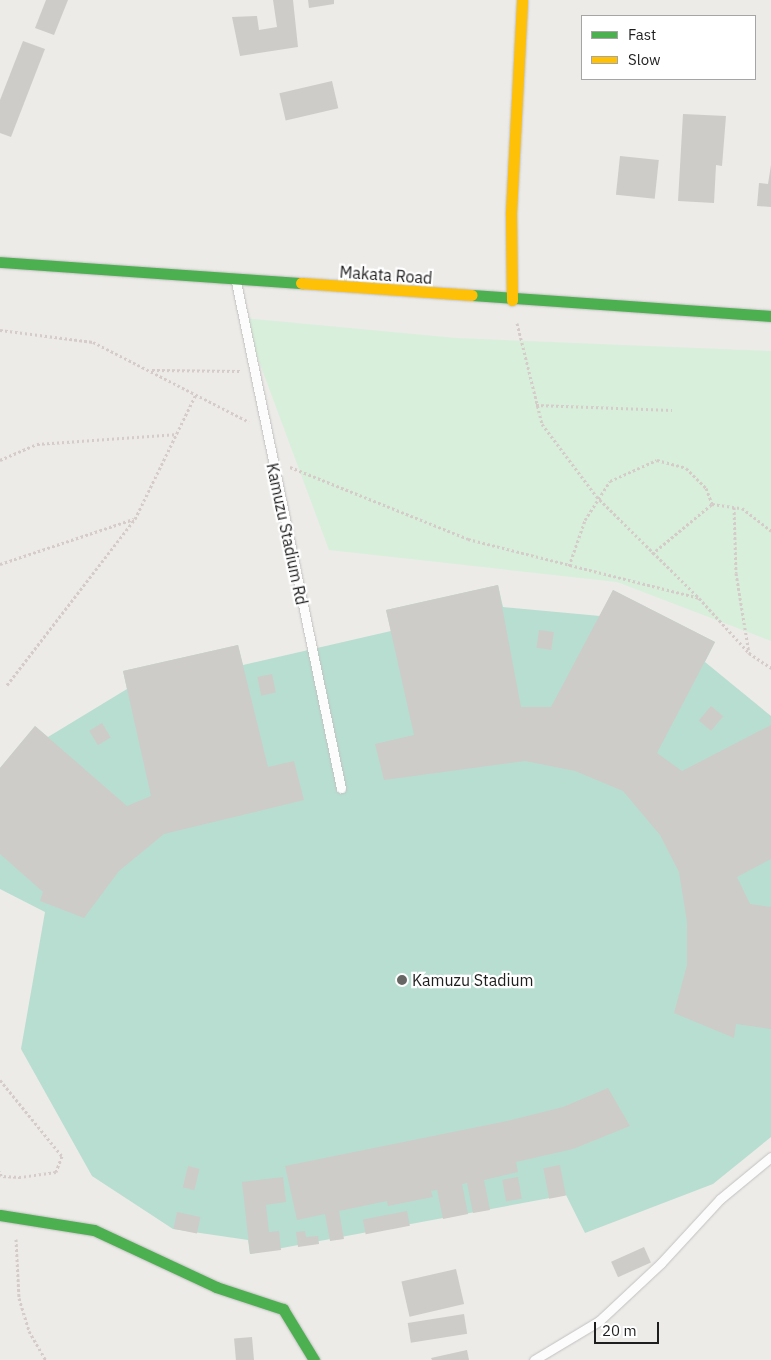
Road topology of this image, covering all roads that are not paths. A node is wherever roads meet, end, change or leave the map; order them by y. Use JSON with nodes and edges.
{"nodes":[{"id":1,"x":522,"y":0,"type":"edge"},
{"id":2,"x":0,"y":262,"type":"edge"},
{"id":3,"x":236,"y":280,"type":"junction"},
{"id":4,"x":512,"y":300,"type":"junction"},
{"id":5,"x":771,"y":316,"type":"edge"},
{"id":6,"x":341,"y":788,"type":"dead end"},
{"id":7,"x":771,"y":1157,"type":"edge"},
{"id":8,"x":0,"y":1215,"type":"edge"},
{"id":9,"x":314,"y":1360,"type":"edge"},
{"id":10,"x":534,"y":1360,"type":"edge"}],
"edges":[{"from":1,"to":4,"type":"main road"},
{"from":2,"to":3,"type":"main road","name":"Makata Road"},
{"from":3,"to":4,"type":"main road","name":"Makata Road"},
{"from":3,"to":6,"type":"lane","name":"Kamuzu Stadium Rd"},
{"from":4,"to":5,"type":"main road","name":"Makata Road"},
{"from":7,"to":10,"type":"lane"},
{"from":8,"to":9,"type":"main road"}]}
